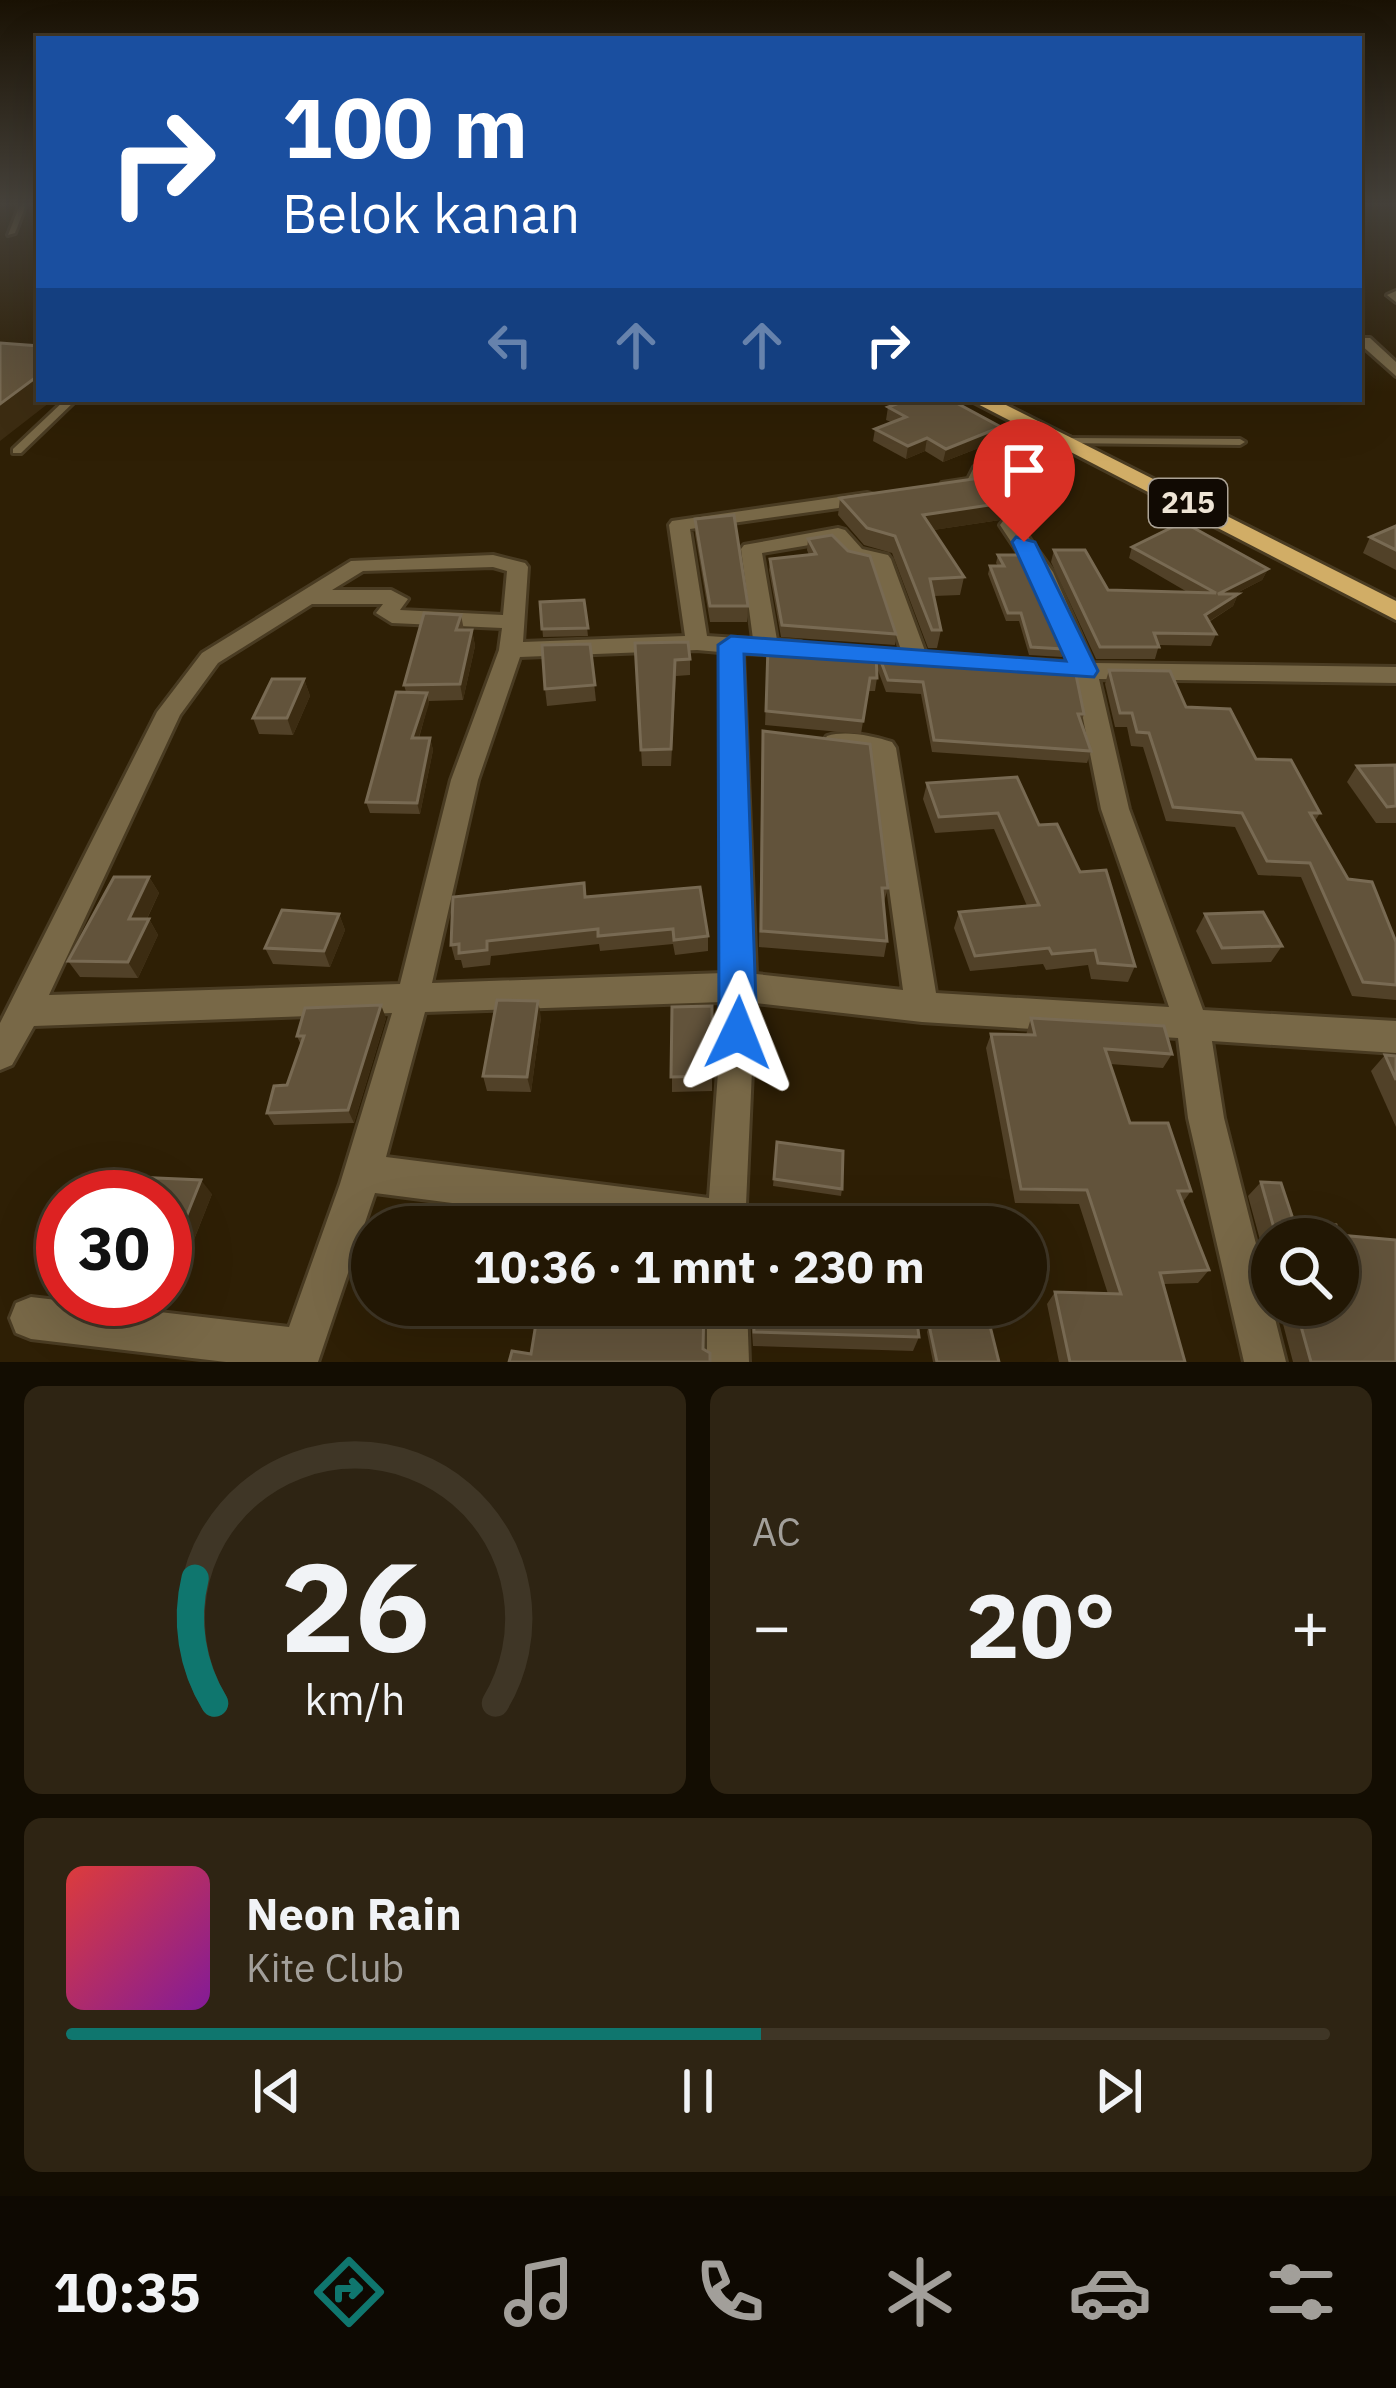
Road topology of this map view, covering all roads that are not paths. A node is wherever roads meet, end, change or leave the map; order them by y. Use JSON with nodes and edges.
{"nodes":[{"id":1,"x":1362,"y":341,"type":"edge"},
{"id":2,"x":1396,"y":341,"type":"edge"},
{"id":3,"x":1396,"y":371,"type":"edge"},
{"id":4,"x":69,"y":402,"type":"edge"},
{"id":5,"x":984,"y":402,"type":"edge"},
{"id":6,"x":1064,"y":441,"type":"junction"},
{"id":7,"x":1240,"y":442,"type":"dead end"},
{"id":8,"x":17,"y":451,"type":"dead end"},
{"id":9,"x":930,"y":490,"type":"edge"},
{"id":10,"x":885,"y":496,"type":"edge"},
{"id":11,"x":1010,"y":525,"type":"dead end"},
{"id":12,"x":302,"y":597,"type":"junction"},
{"id":13,"x":1396,"y":611,"type":"edge"},
{"id":14,"x":511,"y":636,"type":"junction"},
{"id":15,"x":697,"y":643,"type":"junction"},
{"id":16,"x":731,"y":645,"type":"junction"},
{"id":17,"x":766,"y":646,"type":"junction"},
{"id":18,"x":837,"y":652,"type":"edge"},
{"id":19,"x":1084,"y":671,"type":"junction"},
{"id":20,"x":1396,"y":675,"type":"edge"},
{"id":21,"x":809,"y":740,"type":"edge"},
{"id":22,"x":740,"y":987,"type":"junction"},
{"id":23,"x":412,"y":1000,"type":"junction"},
{"id":24,"x":922,"y":1007,"type":"junction"},
{"id":25,"x":25,"y":1010,"type":"junction"},
{"id":26,"x":1193,"y":1028,"type":"junction"},
{"id":27,"x":1396,"y":1037,"type":"edge"},
{"id":28,"x":0,"y":1054,"type":"edge"},
{"id":29,"x":362,"y":1173,"type":"junction"},
{"id":30,"x":602,"y":1206,"type":"edge"},
{"id":31,"x":727,"y":1206,"type":"edge"},
{"id":32,"x":32,"y":1318,"type":"dead end"},
{"id":33,"x":727,"y":1326,"type":"edge"},
{"id":34,"x":300,"y":1356,"type":"edge"},
{"id":35,"x":728,"y":1362,"type":"edge"},
{"id":36,"x":1265,"y":1362,"type":"edge"}],
"edges":[{"from":1,"to":2,"type":"street"},
{"from":1,"to":3,"type":"street"},
{"from":4,"to":8,"type":"lane"},
{"from":5,"to":6,"type":"main road","number":"215"},
{"from":6,"to":7,"type":"lane"},
{"from":6,"to":9,"type":"street"},
{"from":6,"to":13,"type":"main road","number":"215"},
{"from":10,"to":15,"type":"street"},
{"from":11,"to":19,"type":"street"},
{"from":12,"to":14,"type":"street"},
{"from":12,"to":14,"type":"street"},
{"from":12,"to":25,"type":"street"},
{"from":14,"to":15,"type":"street"},
{"from":14,"to":23,"type":"street"},
{"from":15,"to":16,"type":"street"},
{"from":16,"to":17,"type":"street"},
{"from":16,"to":22,"type":"street"},
{"from":17,"to":18,"type":"street"},
{"from":17,"to":19,"type":"street"},
{"from":19,"to":20,"type":"street"},
{"from":19,"to":26,"type":"street"},
{"from":21,"to":24,"type":"street"},
{"from":22,"to":23,"type":"street"},
{"from":22,"to":24,"type":"street"},
{"from":22,"to":31,"type":"street"},
{"from":23,"to":25,"type":"street"},
{"from":23,"to":29,"type":"street"},
{"from":24,"to":26,"type":"street"},
{"from":25,"to":28,"type":"street"},
{"from":26,"to":27,"type":"street"},
{"from":26,"to":36,"type":"street"},
{"from":29,"to":30,"type":"street"},
{"from":29,"to":34,"type":"street"},
{"from":32,"to":34,"type":"street"},
{"from":33,"to":35,"type":"street"}]}
